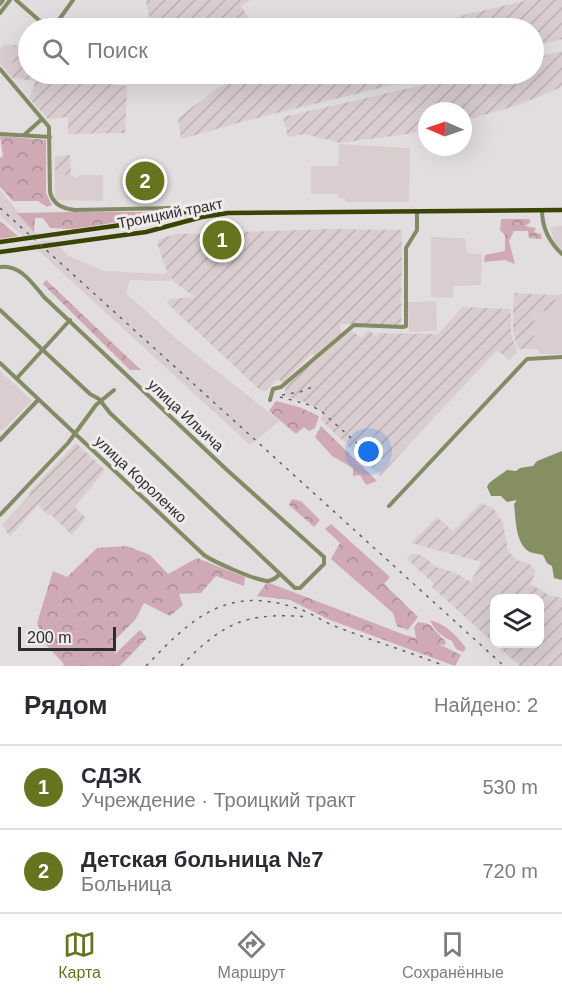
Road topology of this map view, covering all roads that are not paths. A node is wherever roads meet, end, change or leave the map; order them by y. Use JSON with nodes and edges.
{"nodes":[{"id":1,"x":3,"y":0,"type":"edge"},
{"id":2,"x":10,"y":0,"type":"edge"},
{"id":3,"x":16,"y":0,"type":"edge"},
{"id":4,"x":73,"y":0,"type":"edge"},
{"id":5,"x":0,"y":4,"type":"edge"},
{"id":6,"x":0,"y":13,"type":"edge"},
{"id":7,"x":36,"y":18,"type":"edge"},
{"id":8,"x":60,"y":18,"type":"edge"},
{"id":9,"x":0,"y":69,"type":"edge"},
{"id":10,"x":42,"y":119,"type":"junction"},
{"id":11,"x":0,"y":134,"type":"edge"},
{"id":12,"x":23,"y":135,"type":"junction"},
{"id":13,"x":50,"y":137,"type":"junction"},
{"id":14,"x":172,"y":208,"type":"junction"},
{"id":15,"x":192,"y":210,"type":"junction"},
{"id":16,"x":542,"y":210,"type":"junction"},
{"id":17,"x":562,"y":210,"type":"edge"},
{"id":18,"x":417,"y":212,"type":"junction"},
{"id":19,"x":228,"y":213,"type":"junction"},
{"id":20,"x":172,"y":216,"type":"junction"},
{"id":21,"x":0,"y":242,"type":"edge"},
{"id":22,"x":0,"y":252,"type":"edge"},
{"id":23,"x":562,"y":254,"type":"edge"},
{"id":24,"x":0,"y":267,"type":"edge"},
{"id":25,"x":0,"y":310,"type":"edge"},
{"id":26,"x":70,"y":320,"type":"junction"},
{"id":27,"x":43,"y":350,"type":"junction"},
{"id":28,"x":562,"y":357,"type":"edge"},
{"id":29,"x":0,"y":363,"type":"edge"},
{"id":30,"x":17,"y":378,"type":"junction"},
{"id":31,"x":114,"y":390,"type":"dead end"},
{"id":32,"x":38,"y":400,"type":"junction"},
{"id":33,"x":270,"y":400,"type":"dead end"},
{"id":34,"x":100,"y":402,"type":"junction"},
{"id":35,"x":74,"y":433,"type":"junction"},
{"id":36,"x":0,"y":440,"type":"edge"},
{"id":37,"x":389,"y":506,"type":"dead end"},
{"id":38,"x":0,"y":515,"type":"edge"},
{"id":39,"x":280,"y":574,"type":"junction"}],
"edges":[{"from":1,"to":5,"type":"street"},
{"from":2,"to":6,"type":"street"},
{"from":3,"to":7,"type":"street"},
{"from":4,"to":8,"type":"street"},
{"from":9,"to":10,"type":"street"},
{"from":10,"to":12,"type":"street"},
{"from":10,"to":13,"type":"street"},
{"from":11,"to":12,"type":"street"},
{"from":12,"to":13,"type":"street"},
{"from":13,"to":14,"type":"street"},
{"from":14,"to":15,"type":"street"},
{"from":14,"to":20,"type":"street"},
{"from":15,"to":19,"type":"main road"},
{"from":15,"to":20,"type":"main road"},
{"from":16,"to":17,"type":"main road","name":"Троицкий тракт"},
{"from":16,"to":18,"type":"main road","name":"Троицкий тракт"},
{"from":16,"to":23,"type":"street"},
{"from":18,"to":19,"type":"main road","name":"Троицкий тракт"},
{"from":18,"to":33,"type":"street"},
{"from":19,"to":22,"type":"main road","name":"Троицкий тракт"},
{"from":20,"to":21,"type":"main road"},
{"from":24,"to":26,"type":"street","name":"улица Ильича"},
{"from":25,"to":27,"type":"street"},
{"from":26,"to":27,"type":"street"},
{"from":26,"to":39,"type":"street","name":"улица Ильича"},
{"from":27,"to":30,"type":"street"},
{"from":27,"to":34,"type":"street"},
{"from":28,"to":37,"type":"street"},
{"from":29,"to":30,"type":"street","name":"улица Короленко"},
{"from":30,"to":32,"type":"street","name":"улица Короленко"},
{"from":31,"to":34,"type":"street"},
{"from":32,"to":35,"type":"street","name":"улица Короленко"},
{"from":32,"to":36,"type":"street"},
{"from":34,"to":35,"type":"street"},
{"from":34,"to":39,"type":"street"},
{"from":35,"to":38,"type":"street"},
{"from":35,"to":39,"type":"street","name":"улица Короленко"}]}
